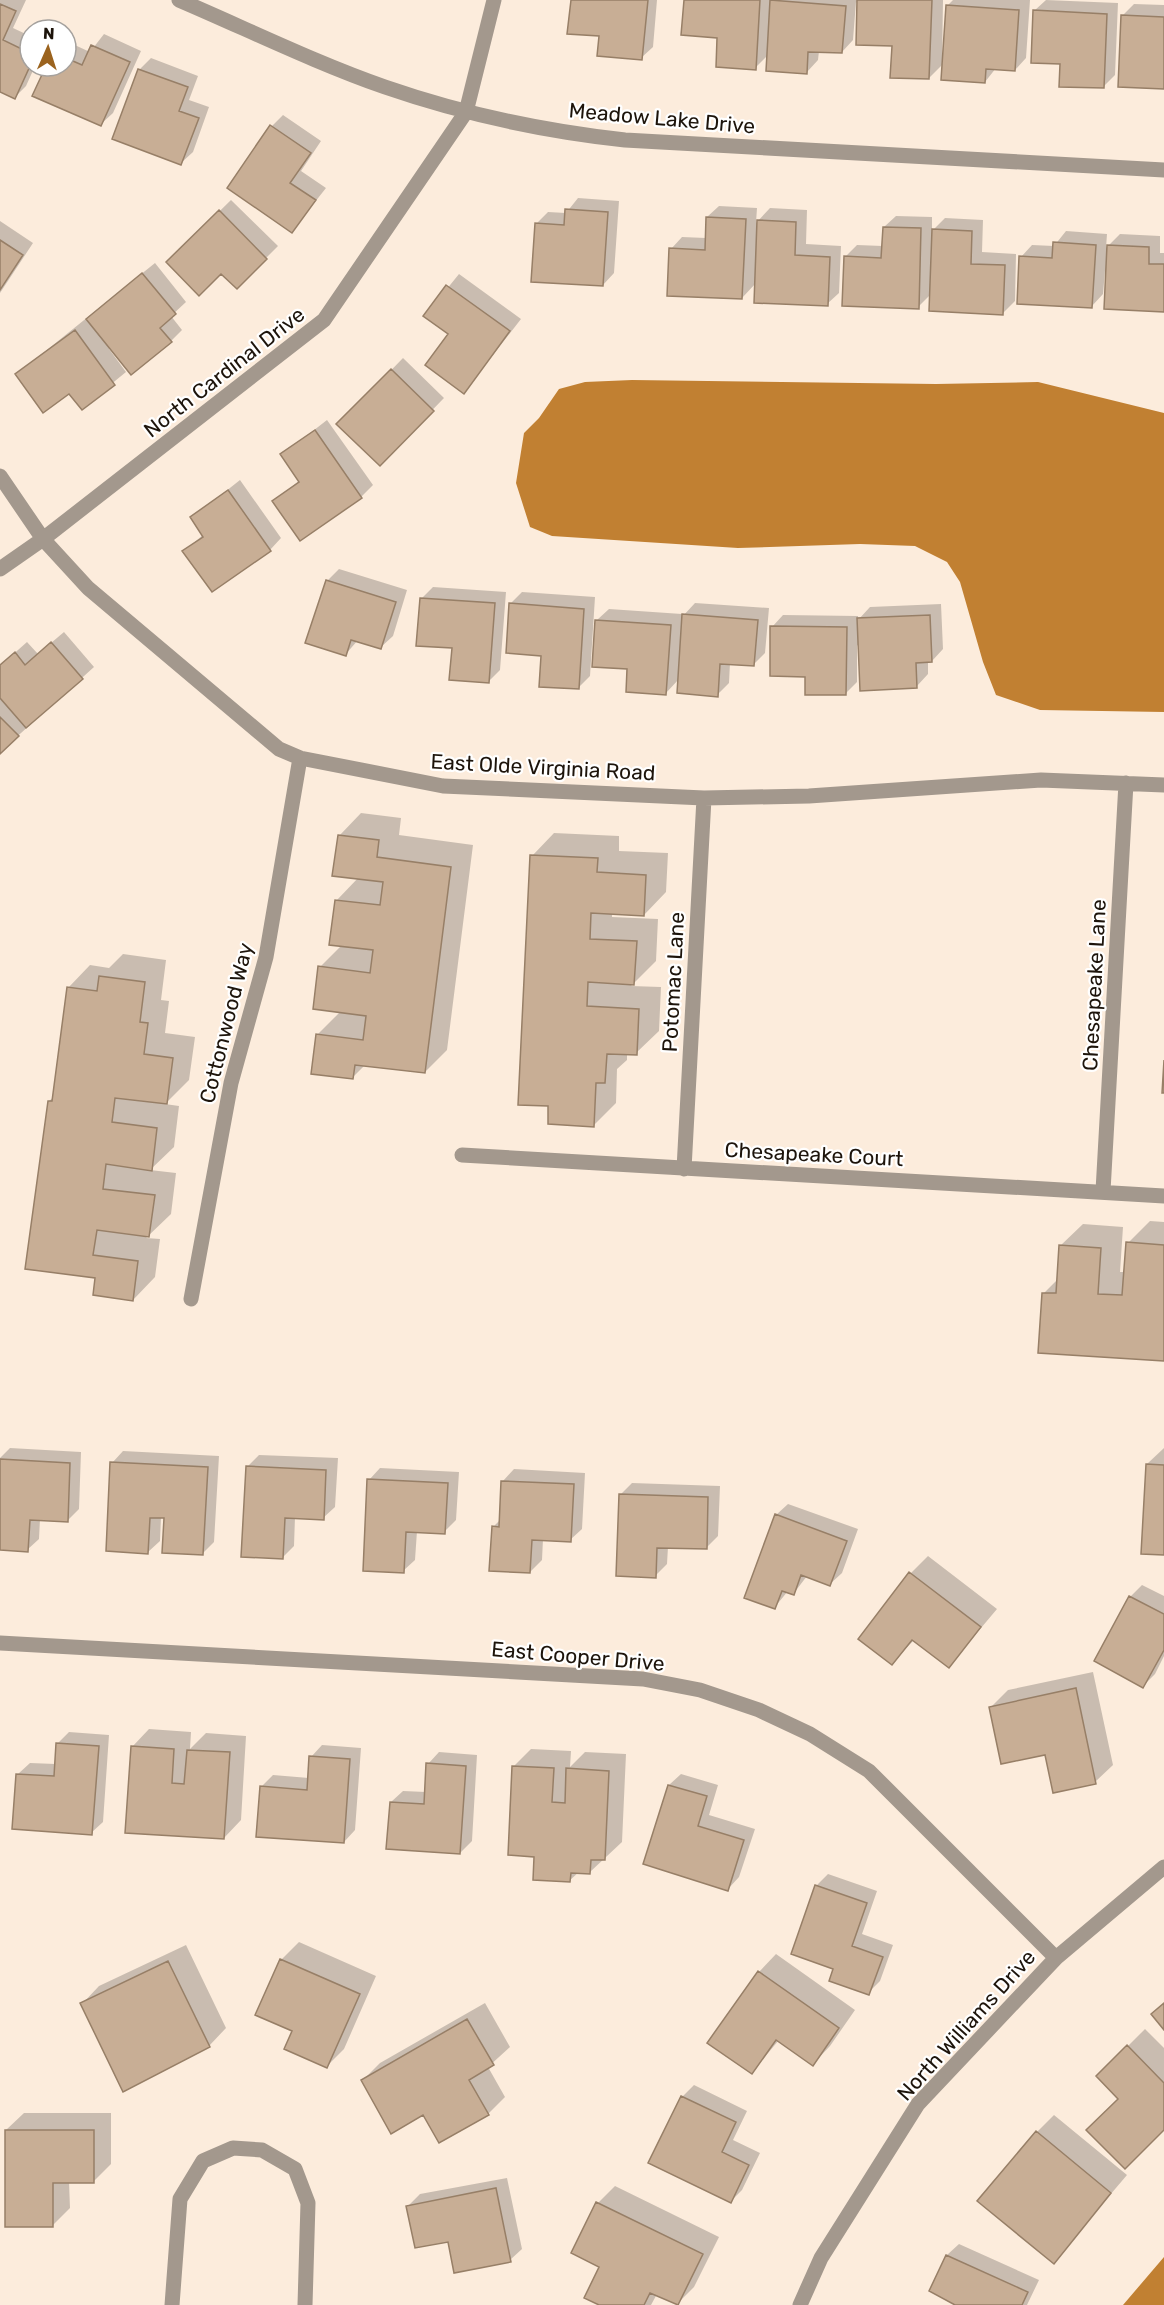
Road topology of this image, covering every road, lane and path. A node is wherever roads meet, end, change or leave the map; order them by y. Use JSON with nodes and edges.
{"nodes":[{"id":1,"x":179,"y":0,"type":"edge"},
{"id":2,"x":494,"y":0,"type":"edge"},
{"id":3,"x":466,"y":112,"type":"junction"},
{"id":4,"x":1164,"y":170,"type":"edge"},
{"id":5,"x":0,"y":476,"type":"edge"},
{"id":6,"x":43,"y":540,"type":"junction"},
{"id":7,"x":0,"y":569,"type":"edge"},
{"id":8,"x":300,"y":758,"type":"junction"},
{"id":9,"x":1126,"y":783,"type":"junction"},
{"id":10,"x":1164,"y":785,"type":"edge"},
{"id":11,"x":704,"y":798,"type":"junction"},
{"id":12,"x":462,"y":1155,"type":"dead end"},
{"id":13,"x":684,"y":1169,"type":"junction"},
{"id":14,"x":1104,"y":1191,"type":"junction"},
{"id":15,"x":1164,"y":1196,"type":"edge"},
{"id":16,"x":191,"y":1299,"type":"dead end"},
{"id":17,"x":0,"y":1642,"type":"edge"},
{"id":18,"x":1164,"y":1867,"type":"edge"},
{"id":19,"x":1056,"y":1958,"type":"junction"},
{"id":20,"x":172,"y":2305,"type":"edge"},
{"id":21,"x":305,"y":2305,"type":"edge"},
{"id":22,"x":800,"y":2305,"type":"edge"}],
"edges":[{"from":1,"to":3,"type":"street","name":"Meadow Lake Drive"},
{"from":2,"to":3,"type":"street","name":"North Cardinal Drive"},
{"from":3,"to":4,"type":"street","name":"Meadow Lake Drive"},
{"from":3,"to":6,"type":"street","name":"North Cardinal Drive"},
{"from":5,"to":6,"type":"street","name":"East Olde Virginia Road"},
{"from":6,"to":7,"type":"street","name":"North Cardinal Drive"},
{"from":6,"to":8,"type":"street","name":"East Olde Virginia Road"},
{"from":8,"to":11,"type":"street","name":"East Olde Virginia Road"},
{"from":8,"to":16,"type":"street","name":"Cottonwood Way"},
{"from":9,"to":10,"type":"street","name":"East Olde Virginia Road"},
{"from":9,"to":11,"type":"street","name":"East Olde Virginia Road"},
{"from":9,"to":14,"type":"street","name":"Chesapeake Lane"},
{"from":11,"to":13,"type":"street","name":"Potomac Lane"},
{"from":12,"to":13,"type":"street","name":"Chesapeake Court"},
{"from":13,"to":14,"type":"street","name":"Chesapeake Court"},
{"from":14,"to":15,"type":"street","name":"Chesapeake Court"},
{"from":17,"to":19,"type":"street","name":"East Cooper Drive"},
{"from":18,"to":19,"type":"street","name":"North Williams Drive"},
{"from":19,"to":22,"type":"street","name":"North Williams Drive"},
{"from":20,"to":21,"type":"street"}]}
